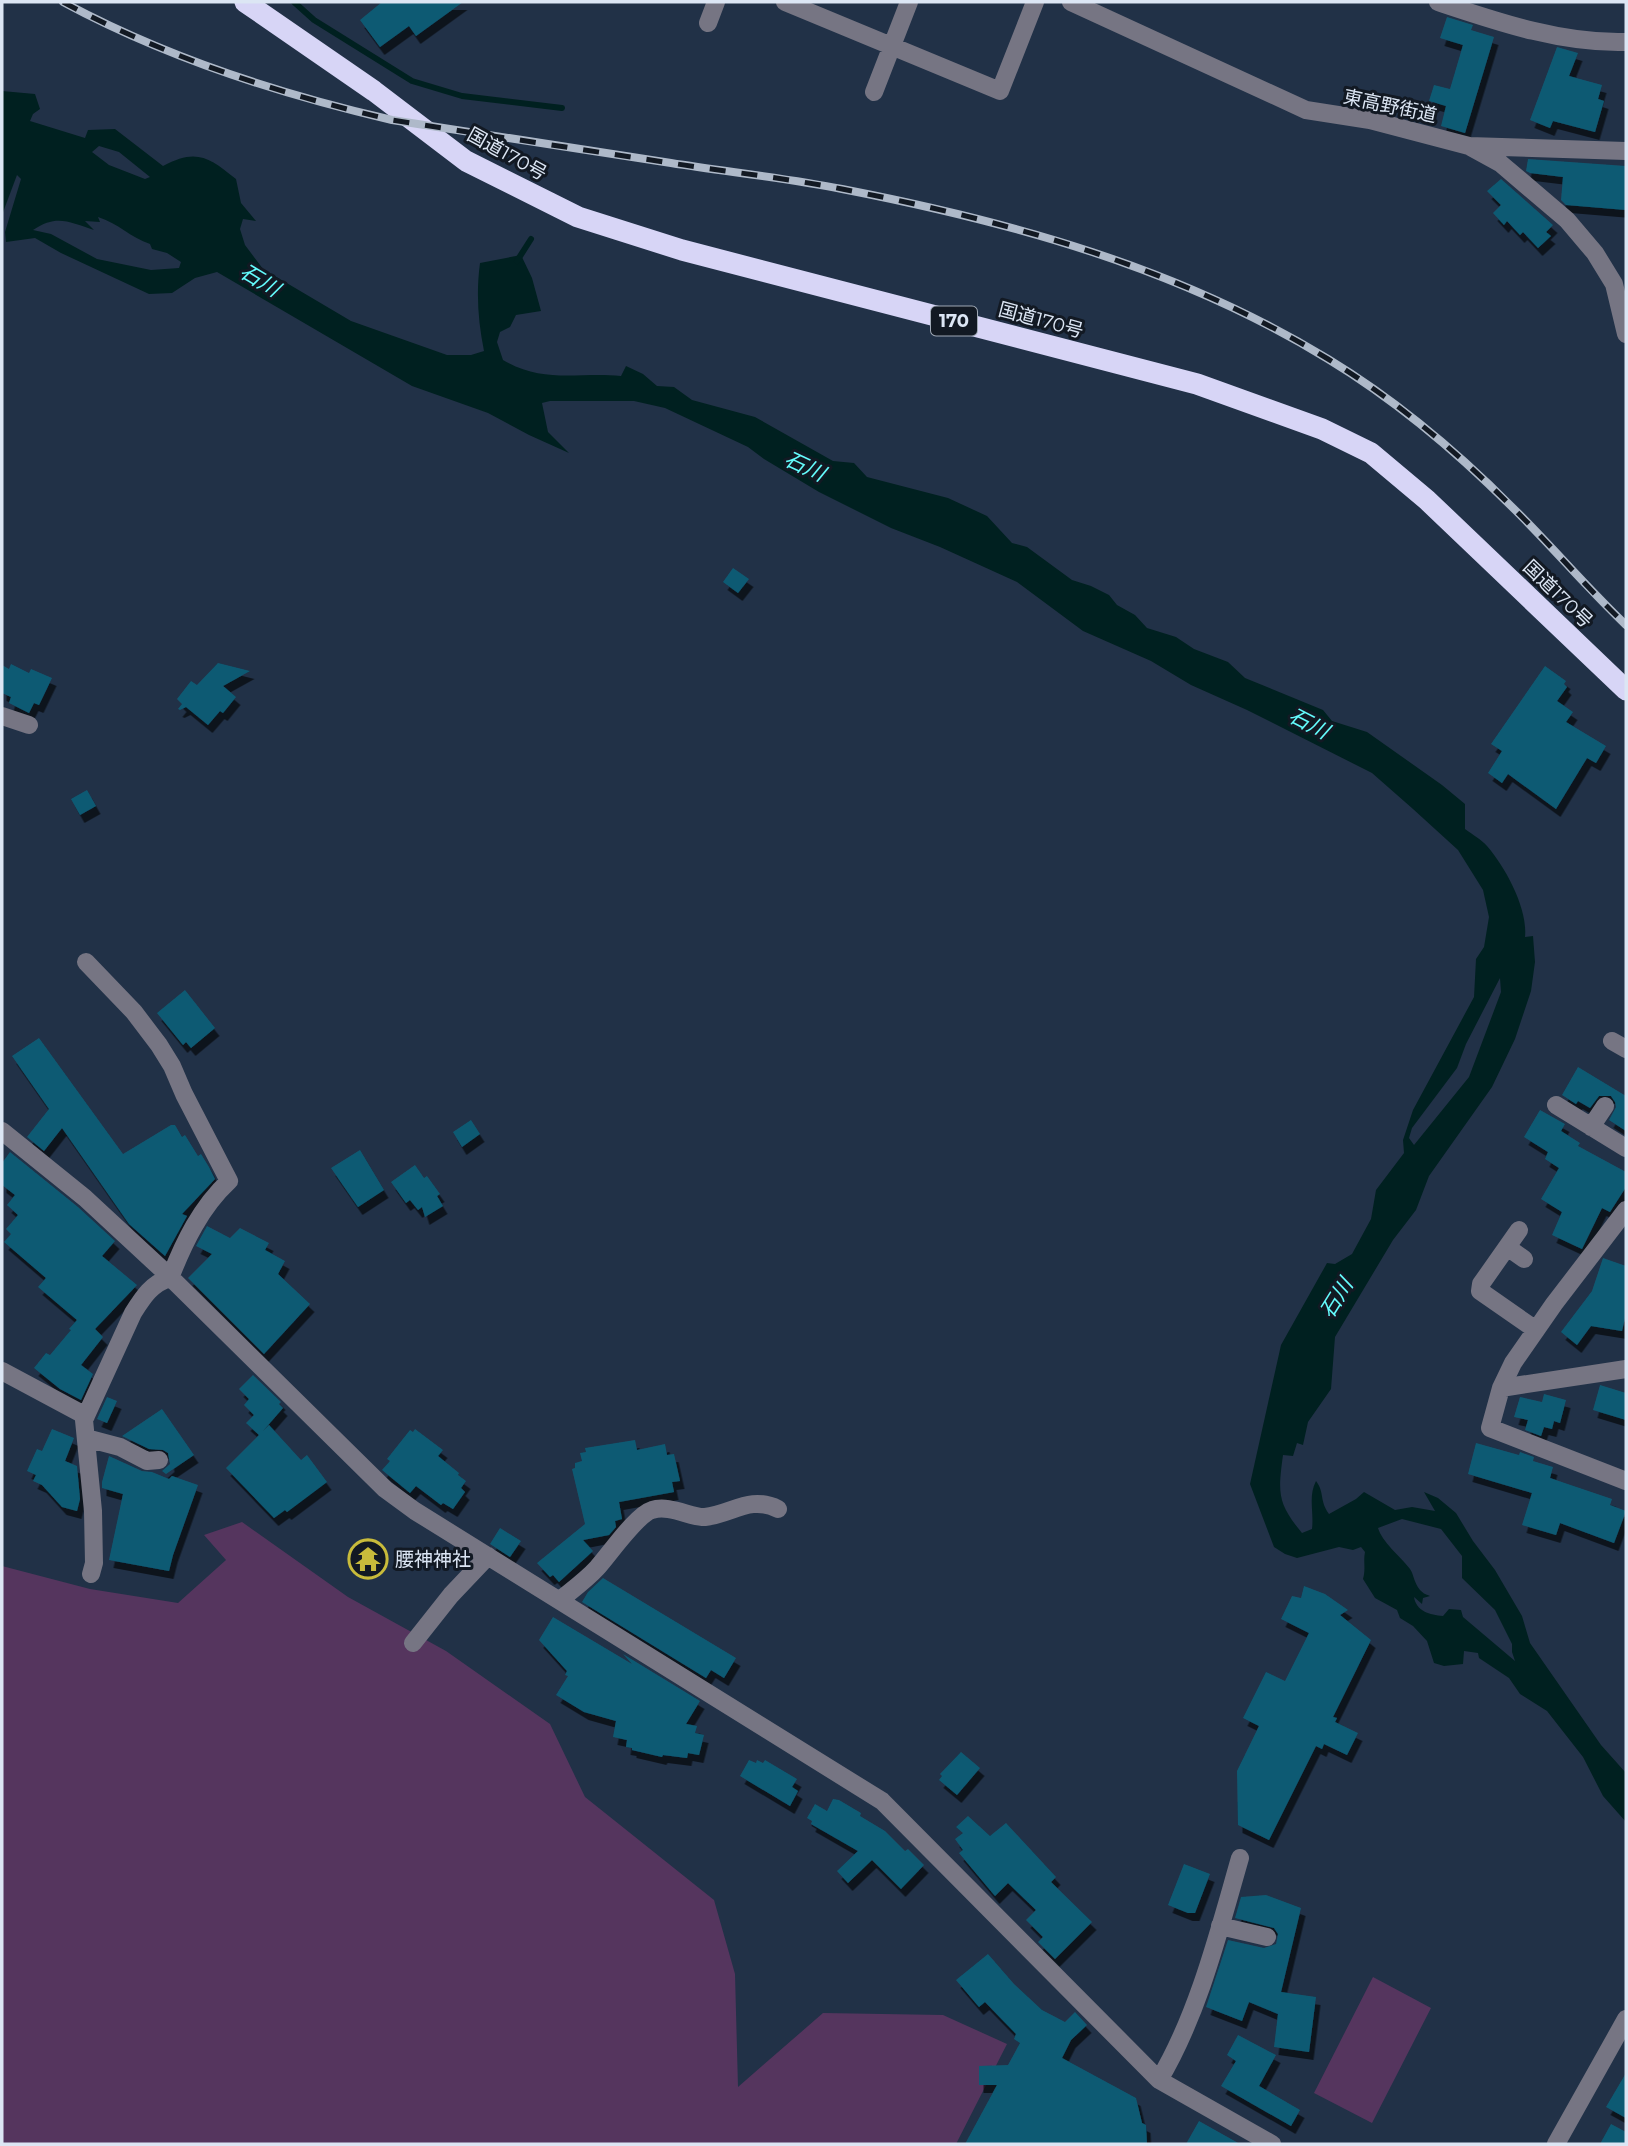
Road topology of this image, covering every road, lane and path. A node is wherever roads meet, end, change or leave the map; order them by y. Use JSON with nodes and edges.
{"nodes":[{"id":1,"x":245,"y":2,"type":"edge"},
{"id":2,"x":716,"y":2,"type":"edge"},
{"id":3,"x":785,"y":2,"type":"edge"},
{"id":4,"x":909,"y":2,"type":"edge"},
{"id":5,"x":1035,"y":2,"type":"edge"},
{"id":6,"x":1071,"y":2,"type":"edge"},
{"id":7,"x":1438,"y":2,"type":"edge"},
{"id":8,"x":708,"y":23,"type":"dead end"},
{"id":9,"x":1626,"y":42,"type":"edge"},
{"id":10,"x":892,"y":48,"type":"junction"},
{"id":11,"x":874,"y":92,"type":"dead end"},
{"id":12,"x":1469,"y":146,"type":"junction"},
{"id":13,"x":1626,"y":151,"type":"edge"},
{"id":14,"x":1620,"y":285,"type":"edge"},
{"id":15,"x":1626,"y":334,"type":"edge"},
{"id":16,"x":1626,"y":690,"type":"edge"},
{"id":17,"x":2,"y":716,"type":"edge"},
{"id":18,"x":29,"y":725,"type":"dead end"},
{"id":19,"x":86,"y":961,"type":"dead end"},
{"id":20,"x":1556,"y":1105,"type":"dead end"},
{"id":21,"x":1605,"y":1106,"type":"dead end"},
{"id":22,"x":1591,"y":1127,"type":"junction"},
{"id":23,"x":2,"y":1131,"type":"edge"},
{"id":24,"x":1626,"y":1148,"type":"edge"},
{"id":25,"x":1626,"y":1210,"type":"edge"},
{"id":26,"x":1519,"y":1230,"type":"dead end"},
{"id":27,"x":1507,"y":1247,"type":"junction"},
{"id":28,"x":1524,"y":1259,"type":"dead end"},
{"id":29,"x":170,"y":1278,"type":"junction"},
{"id":30,"x":1536,"y":1330,"type":"junction"},
{"id":31,"x":1626,"y":1368,"type":"edge"},
{"id":32,"x":2,"y":1371,"type":"edge"},
{"id":33,"x":1501,"y":1388,"type":"junction"},
{"id":34,"x":86,"y":1416,"type":"junction"},
{"id":35,"x":86,"y":1438,"type":"junction"},
{"id":36,"x":159,"y":1460,"type":"dead end"},
{"id":37,"x":1626,"y":1481,"type":"edge"},
{"id":38,"x":778,"y":1509,"type":"dead end"},
{"id":39,"x":488,"y":1556,"type":"junction"},
{"id":40,"x":91,"y":1574,"type":"dead end"},
{"id":41,"x":560,"y":1600,"type":"junction"},
{"id":42,"x":413,"y":1643,"type":"dead end"},
{"id":43,"x":1240,"y":1858,"type":"dead end"},
{"id":44,"x":1220,"y":1926,"type":"junction"},
{"id":45,"x":1267,"y":1937,"type":"dead end"},
{"id":46,"x":1626,"y":2019,"type":"edge"},
{"id":47,"x":1159,"y":2080,"type":"junction"},
{"id":48,"x":1272,"y":2144,"type":"edge"},
{"id":49,"x":1556,"y":2144,"type":"edge"}],
"edges":[{"from":1,"to":16,"type":"highway","name":"国道170号","number":"170"},
{"from":2,"to":8,"type":"street"},
{"from":3,"to":10,"type":"street"},
{"from":4,"to":10,"type":"street"},
{"from":5,"to":10,"type":"street"},
{"from":6,"to":12,"type":"street","name":"東高野街道"},
{"from":7,"to":9,"type":"street"},
{"from":10,"to":11,"type":"street"},
{"from":12,"to":13,"type":"street"},
{"from":12,"to":14,"type":"street","name":"東高野街道"},
{"from":14,"to":15,"type":"street","name":"東高野街道"},
{"from":17,"to":18,"type":"street"},
{"from":19,"to":29,"type":"street"},
{"from":20,"to":22,"type":"street"},
{"from":21,"to":22,"type":"street"},
{"from":22,"to":24,"type":"street"},
{"from":23,"to":29,"type":"street"},
{"from":25,"to":30,"type":"street"},
{"from":26,"to":27,"type":"street"},
{"from":27,"to":28,"type":"street"},
{"from":27,"to":30,"type":"street"},
{"from":29,"to":34,"type":"street"},
{"from":29,"to":39,"type":"street"},
{"from":30,"to":33,"type":"street"},
{"from":31,"to":33,"type":"street"},
{"from":32,"to":34,"type":"street"},
{"from":33,"to":37,"type":"street"},
{"from":34,"to":35,"type":"street"},
{"from":35,"to":36,"type":"street"},
{"from":35,"to":40,"type":"street"},
{"from":38,"to":41,"type":"street"},
{"from":39,"to":41,"type":"street"},
{"from":39,"to":42,"type":"street"},
{"from":41,"to":47,"type":"street"},
{"from":43,"to":44,"type":"street"},
{"from":44,"to":45,"type":"street"},
{"from":44,"to":47,"type":"street"},
{"from":46,"to":49,"type":"street"},
{"from":47,"to":48,"type":"street"}]}
